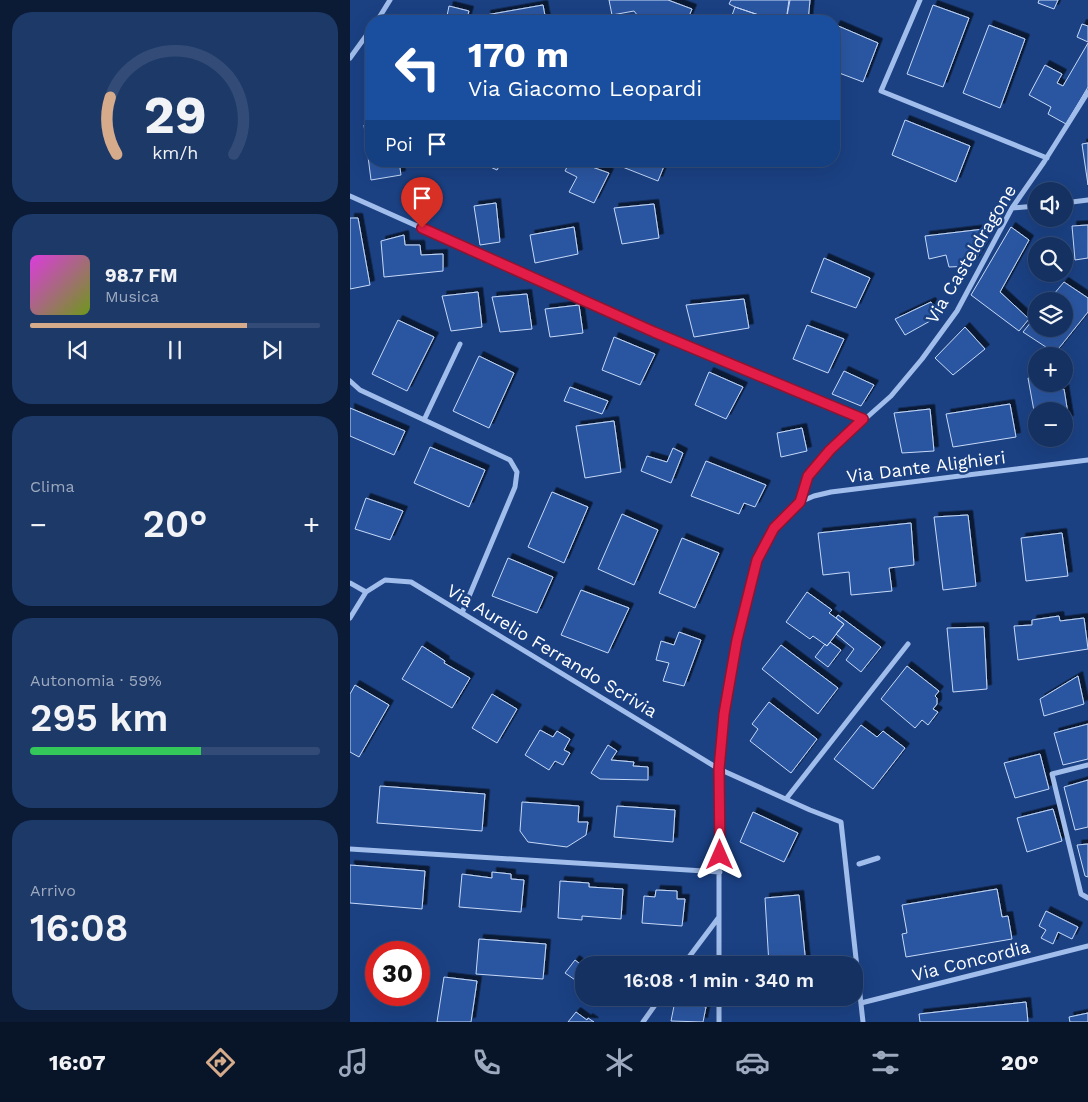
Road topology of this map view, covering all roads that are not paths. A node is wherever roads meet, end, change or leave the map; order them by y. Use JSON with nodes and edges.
{"nodes":[{"id":1,"x":390,"y":0,"type":"edge"},
{"id":2,"x":920,"y":0,"type":"edge"},
{"id":3,"x":381,"y":15,"type":"edge"},
{"id":4,"x":365,"y":37,"type":"edge"},
{"id":5,"x":350,"y":58,"type":"edge"},
{"id":6,"x":1088,"y":92,"type":"edge"},
{"id":7,"x":1047,"y":158,"type":"junction"},
{"id":8,"x":350,"y":196,"type":"edge"},
{"id":9,"x":1088,"y":200,"type":"edge"},
{"id":10,"x":1073,"y":202,"type":"edge"},
{"id":11,"x":1028,"y":207,"type":"edge"},
{"id":12,"x":1012,"y":208,"type":"junction"},
{"id":13,"x":460,"y":344,"type":"dead end"},
{"id":14,"x":350,"y":381,"type":"edge"},
{"id":15,"x":863,"y":419,"type":"junction"},
{"id":16,"x":424,"y":420,"type":"junction"},
{"id":17,"x":1088,"y":460,"type":"edge"},
{"id":18,"x":800,"y":502,"type":"junction"},
{"id":19,"x":350,"y":583,"type":"edge"},
{"id":20,"x":366,"y":592,"type":"junction"},
{"id":21,"x":462,"y":612,"type":"junction"},
{"id":22,"x":350,"y":618,"type":"edge"},
{"id":23,"x":908,"y":644,"type":"dead end"},
{"id":24,"x":1088,"y":765,"type":"edge"},
{"id":25,"x":719,"y":769,"type":"junction"},
{"id":26,"x":786,"y":799,"type":"junction"},
{"id":27,"x":350,"y":849,"type":"edge"},
{"id":28,"x":878,"y":858,"type":"dead end"},
{"id":29,"x":858,"y":864,"type":"dead end"},
{"id":30,"x":720,"y":872,"type":"junction"},
{"id":31,"x":1088,"y":898,"type":"edge"},
{"id":32,"x":720,"y":916,"type":"junction"},
{"id":33,"x":1088,"y":946,"type":"edge"},
{"id":34,"x":690,"y":956,"type":"edge"},
{"id":35,"x":719,"y":956,"type":"edge"},
{"id":36,"x":856,"y":956,"type":"edge"},
{"id":37,"x":863,"y":1002,"type":"edge"},
{"id":38,"x":654,"y":1006,"type":"edge"},
{"id":39,"x":719,"y":1006,"type":"edge"},
{"id":40,"x":861,"y":1006,"type":"edge"},
{"id":41,"x":643,"y":1022,"type":"edge"},
{"id":42,"x":719,"y":1022,"type":"edge"},
{"id":43,"x":864,"y":1022,"type":"edge"}],
"edges":[{"from":1,"to":3,"type":"street"},
{"from":2,"to":7,"type":"street"},
{"from":4,"to":5,"type":"street"},
{"from":6,"to":7,"type":"street","name":"Via Casteldragone"},
{"from":7,"to":12,"type":"street","name":"Via Casteldragone"},
{"from":8,"to":15,"type":"street"},
{"from":9,"to":10,"type":"street"},
{"from":11,"to":12,"type":"street"},
{"from":12,"to":15,"type":"street","name":"Via Casteldragone"},
{"from":13,"to":16,"type":"street"},
{"from":14,"to":16,"type":"street"},
{"from":15,"to":18,"type":"street","name":"Via Casteldragone"},
{"from":16,"to":21,"type":"street"},
{"from":17,"to":18,"type":"street","name":"Via Dante Alighieri"},
{"from":18,"to":25,"type":"street","name":"Via Casteldragone"},
{"from":19,"to":20,"type":"street"},
{"from":20,"to":21,"type":"street","name":"Via Aurelio Ferrando Scrivia"},
{"from":20,"to":22,"type":"street","name":"Via Aurelio Ferrando Scrivia"},
{"from":21,"to":25,"type":"street","name":"Via Aurelio Ferrando Scrivia"},
{"from":23,"to":26,"type":"street"},
{"from":24,"to":31,"type":"street"},
{"from":25,"to":26,"type":"street","name":"Via Aurelio Ferrando Scrivia"},
{"from":25,"to":30,"type":"street","name":"Via Casteldragone"},
{"from":26,"to":36,"type":"street","name":"Via Aurelio Ferrando Scrivia"},
{"from":27,"to":30,"type":"street"},
{"from":28,"to":29,"type":"street"},
{"from":30,"to":32,"type":"street","name":"Via Casteldragone"},
{"from":32,"to":34,"type":"street"},
{"from":32,"to":35,"type":"street","name":"Via Casteldragone"},
{"from":33,"to":37,"type":"street","name":"Via Concordia"},
{"from":38,"to":41,"type":"street"},
{"from":39,"to":42,"type":"street"},
{"from":40,"to":43,"type":"street"}]}
